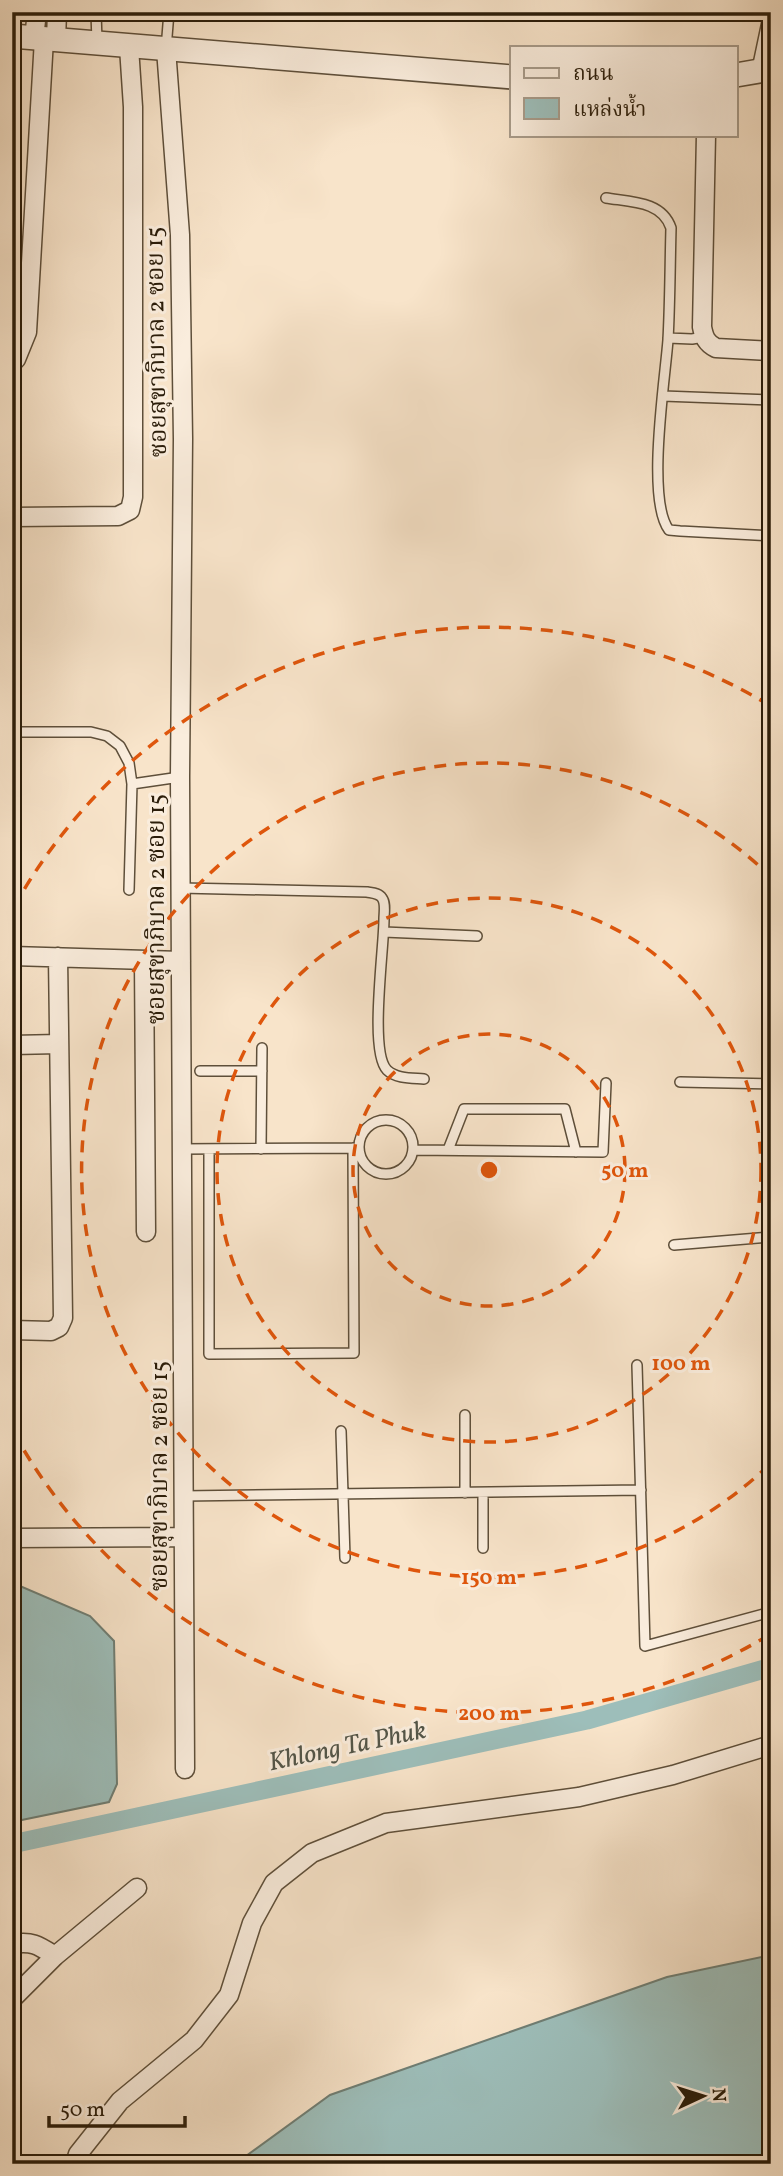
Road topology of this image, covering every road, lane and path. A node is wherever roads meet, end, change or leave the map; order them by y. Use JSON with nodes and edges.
{"nodes":[{"id":1,"x":37,"y":12,"type":"edge"},
{"id":2,"x":57,"y":12,"type":"edge"},
{"id":3,"x":96,"y":12,"type":"edge"},
{"id":4,"x":169,"y":12,"type":"edge"},
{"id":5,"x":769,"y":12,"type":"edge"},
{"id":6,"x":36,"y":38,"type":"edge"},
{"id":7,"x":97,"y":44,"type":"junction"},
{"id":8,"x":130,"y":47,"type":"junction"},
{"id":9,"x":166,"y":49,"type":"junction"},
{"id":10,"x":754,"y":72,"type":"edge"},
{"id":11,"x":510,"y":77,"type":"edge"},
{"id":12,"x":706,"y":136,"type":"edge"},
{"id":13,"x":606,"y":198,"type":"dead end"},
{"id":14,"x":704,"y":337,"type":"junction"},
{"id":15,"x":668,"y":338,"type":"junction"},
{"id":16,"x":771,"y":352,"type":"edge"},
{"id":17,"x":12,"y":362,"type":"edge"},
{"id":18,"x":663,"y":396,"type":"junction"},
{"id":19,"x":771,"y":400,"type":"edge"},
{"id":20,"x":12,"y":517,"type":"edge"},
{"id":21,"x":771,"y":536,"type":"edge"},
{"id":22,"x":12,"y":732,"type":"edge"},
{"id":23,"x":180,"y":777,"type":"junction"},
{"id":24,"x":132,"y":784,"type":"junction"},
{"id":25,"x":180,"y":888,"type":"junction"},
{"id":26,"x":129,"y":890,"type":"dead end"},
{"id":27,"x":384,"y":932,"type":"junction"},
{"id":28,"x":477,"y":936,"type":"dead end"},
{"id":29,"x":12,"y":957,"type":"edge"},
{"id":30,"x":58,"y":957,"type":"junction"},
{"id":31,"x":144,"y":960,"type":"junction"},
{"id":32,"x":181,"y":961,"type":"junction"},
{"id":33,"x":59,"y":1044,"type":"junction"},
{"id":34,"x":12,"y":1045,"type":"edge"},
{"id":35,"x":262,"y":1048,"type":"dead end"},
{"id":36,"x":200,"y":1071,"type":"dead end"},
{"id":37,"x":262,"y":1071,"type":"junction"},
{"id":38,"x":424,"y":1079,"type":"dead end"},
{"id":39,"x":680,"y":1082,"type":"dead end"},
{"id":40,"x":606,"y":1083,"type":"dead end"},
{"id":41,"x":771,"y":1084,"type":"edge"},
{"id":42,"x":356,"y":1148,"type":"junction"},
{"id":43,"x":182,"y":1149,"type":"junction"},
{"id":44,"x":209,"y":1149,"type":"junction"},
{"id":45,"x":261,"y":1149,"type":"junction"},
{"id":46,"x":413,"y":1150,"type":"junction"},
{"id":47,"x":449,"y":1150,"type":"junction"},
{"id":48,"x":576,"y":1152,"type":"junction"},
{"id":49,"x":146,"y":1232,"type":"dead end"},
{"id":50,"x":771,"y":1237,"type":"edge"},
{"id":51,"x":674,"y":1245,"type":"dead end"},
{"id":52,"x":12,"y":1330,"type":"edge"},
{"id":53,"x":637,"y":1365,"type":"dead end"},
{"id":54,"x":465,"y":1415,"type":"dead end"},
{"id":55,"x":341,"y":1431,"type":"dead end"},
{"id":56,"x":641,"y":1490,"type":"junction"},
{"id":57,"x":465,"y":1493,"type":"junction"},
{"id":58,"x":483,"y":1493,"type":"junction"},
{"id":59,"x":343,"y":1494,"type":"junction"},
{"id":60,"x":183,"y":1496,"type":"junction"},
{"id":61,"x":183,"y":1537,"type":"junction"},
{"id":62,"x":12,"y":1538,"type":"edge"},
{"id":63,"x":483,"y":1548,"type":"dead end"},
{"id":64,"x":345,"y":1558,"type":"dead end"},
{"id":65,"x":771,"y":1612,"type":"edge"},
{"id":66,"x":771,"y":1745,"type":"edge"},
{"id":67,"x":185,"y":1769,"type":"dead end"},
{"id":68,"x":137,"y":1888,"type":"dead end"},
{"id":69,"x":12,"y":1944,"type":"edge"},
{"id":70,"x":55,"y":1956,"type":"junction"},
{"id":71,"x":12,"y":1999,"type":"edge"},
{"id":72,"x":75,"y":2164,"type":"edge"}],
"edges":[{"from":1,"to":6,"type":"street"},
{"from":2,"to":6,"type":"street"},
{"from":3,"to":7,"type":"lane"},
{"from":4,"to":9,"type":"lane"},
{"from":5,"to":10,"type":"lane"},
{"from":6,"to":7,"type":"street"},
{"from":6,"to":17,"type":"street"},
{"from":7,"to":8,"type":"street"},
{"from":8,"to":9,"type":"street"},
{"from":8,"to":20,"type":"street"},
{"from":9,"to":11,"type":"street"},
{"from":9,"to":23,"type":"street","name":"ซอยสุขาภิบาล 2 ซอย 15"},
{"from":12,"to":14,"type":"street"},
{"from":13,"to":15,"type":"lane"},
{"from":14,"to":15,"type":"lane"},
{"from":14,"to":16,"type":"street"},
{"from":15,"to":18,"type":"lane"},
{"from":18,"to":19,"type":"lane"},
{"from":18,"to":21,"type":"lane"},
{"from":22,"to":24,"type":"lane"},
{"from":23,"to":24,"type":"lane"},
{"from":23,"to":25,"type":"street","name":"ซอยสุขาภิบาล 2 ซอย 15"},
{"from":24,"to":26,"type":"lane"},
{"from":25,"to":27,"type":"lane"},
{"from":25,"to":32,"type":"street","name":"ซอยสุขาภิบาล 2 ซอย 15"},
{"from":27,"to":28,"type":"lane"},
{"from":27,"to":38,"type":"lane"},
{"from":29,"to":30,"type":"street"},
{"from":30,"to":31,"type":"street"},
{"from":30,"to":33,"type":"street"},
{"from":31,"to":32,"type":"street"},
{"from":31,"to":49,"type":"street"},
{"from":32,"to":43,"type":"street","name":"ซอยสุขาภิบาล 2 ซอย 15"},
{"from":33,"to":34,"type":"street"},
{"from":33,"to":52,"type":"street"},
{"from":35,"to":37,"type":"lane"},
{"from":36,"to":37,"type":"lane"},
{"from":37,"to":45,"type":"lane"},
{"from":39,"to":41,"type":"lane"},
{"from":40,"to":48,"type":"lane"},
{"from":42,"to":44,"type":"lane"},
{"from":42,"to":45,"type":"lane"},
{"from":42,"to":46,"type":"lane"},
{"from":42,"to":46,"type":"lane"},
{"from":43,"to":44,"type":"lane"},
{"from":43,"to":60,"type":"street","name":"ซอยสุขาภิบาล 2 ซอย 15"},
{"from":44,"to":45,"type":"lane"},
{"from":46,"to":47,"type":"lane"},
{"from":47,"to":48,"type":"lane"},
{"from":47,"to":48,"type":"lane"},
{"from":50,"to":51,"type":"lane"},
{"from":53,"to":56,"type":"lane"},
{"from":54,"to":57,"type":"lane"},
{"from":55,"to":59,"type":"lane"},
{"from":56,"to":58,"type":"lane"},
{"from":56,"to":65,"type":"lane"},
{"from":57,"to":58,"type":"lane"},
{"from":57,"to":59,"type":"lane"},
{"from":58,"to":63,"type":"lane"},
{"from":59,"to":60,"type":"lane"},
{"from":59,"to":64,"type":"lane"},
{"from":60,"to":61,"type":"street","name":"ซอยสุขาภิบาล 2 ซอย 15"},
{"from":61,"to":62,"type":"street"},
{"from":61,"to":67,"type":"street","name":"ซอยสุขาภิบาล 2 ซอย 15"},
{"from":66,"to":72,"type":"street"},
{"from":68,"to":70,"type":"street"},
{"from":69,"to":70,"type":"street"},
{"from":70,"to":71,"type":"street"}]}
